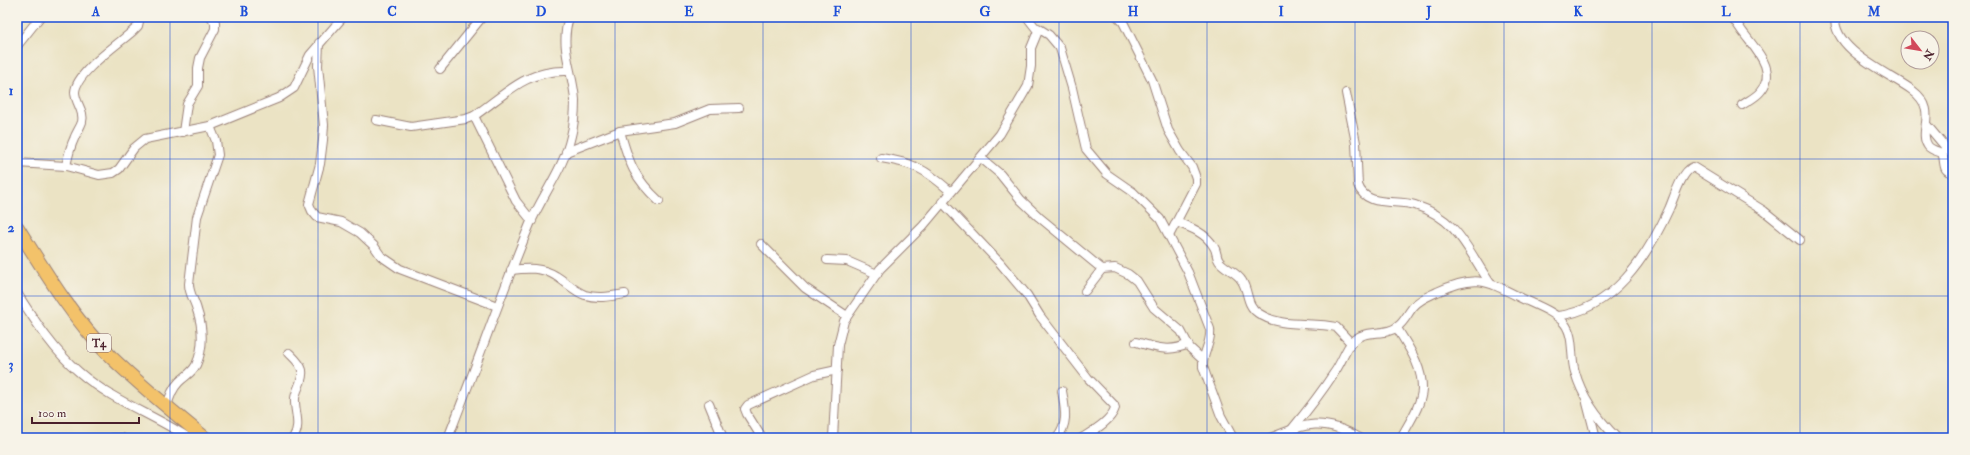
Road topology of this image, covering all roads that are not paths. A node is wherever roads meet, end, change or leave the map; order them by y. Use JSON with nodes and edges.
{"nodes":[{"id":1,"x":40,"y":17,"type":"edge"},
{"id":2,"x":140,"y":17,"type":"edge"},
{"id":3,"x":211,"y":17,"type":"edge"},
{"id":4,"x":343,"y":17,"type":"edge"},
{"id":5,"x":482,"y":17,"type":"edge"},
{"id":6,"x":561,"y":17,"type":"edge"},
{"id":7,"x":569,"y":17,"type":"edge"},
{"id":8,"x":1027,"y":17,"type":"edge"},
{"id":9,"x":1118,"y":17,"type":"edge"},
{"id":10,"x":1732,"y":17,"type":"edge"},
{"id":11,"x":1834,"y":17,"type":"edge"},
{"id":12,"x":566,"y":28,"type":"junction"},
{"id":13,"x":1038,"y":28,"type":"junction"},
{"id":14,"x":319,"y":42,"type":"junction"},
{"id":15,"x":17,"y":46,"type":"edge"},
{"id":16,"x":440,"y":69,"type":"dead end"},
{"id":17,"x":569,"y":71,"type":"junction"},
{"id":18,"x":1346,"y":93,"type":"dead end"},
{"id":19,"x":1742,"y":105,"type":"dead end"},
{"id":20,"x":740,"y":108,"type":"dead end"},
{"id":21,"x":474,"y":116,"type":"junction"},
{"id":22,"x":376,"y":120,"type":"dead end"},
{"id":23,"x":1926,"y":124,"type":"junction"},
{"id":24,"x":210,"y":126,"type":"junction"},
{"id":25,"x":620,"y":131,"type":"junction"},
{"id":26,"x":183,"y":132,"type":"junction"},
{"id":27,"x":566,"y":152,"type":"junction"},
{"id":28,"x":1953,"y":156,"type":"edge"},
{"id":29,"x":881,"y":158,"type":"dead end"},
{"id":30,"x":981,"y":158,"type":"junction"},
{"id":31,"x":17,"y":163,"type":"edge"},
{"id":32,"x":66,"y":166,"type":"junction"},
{"id":33,"x":1953,"y":173,"type":"edge"},
{"id":34,"x":950,"y":191,"type":"junction"},
{"id":35,"x":659,"y":201,"type":"dead end"},
{"id":36,"x":942,"y":202,"type":"junction"},
{"id":37,"x":532,"y":221,"type":"junction"},
{"id":38,"x":1176,"y":222,"type":"junction"},
{"id":39,"x":17,"y":227,"type":"edge"},
{"id":40,"x":1170,"y":234,"type":"junction"},
{"id":41,"x":1800,"y":240,"type":"dead end"},
{"id":42,"x":761,"y":244,"type":"dead end"},
{"id":43,"x":827,"y":260,"type":"dead end"},
{"id":44,"x":1102,"y":269,"type":"junction"},
{"id":45,"x":511,"y":270,"type":"junction"},
{"id":46,"x":877,"y":274,"type":"junction"},
{"id":47,"x":1490,"y":283,"type":"junction"},
{"id":48,"x":1085,"y":291,"type":"dead end"},
{"id":49,"x":17,"y":293,"type":"edge"},
{"id":50,"x":625,"y":294,"type":"dead end"},
{"id":51,"x":497,"y":306,"type":"junction"},
{"id":52,"x":847,"y":316,"type":"junction"},
{"id":53,"x":1556,"y":316,"type":"junction"},
{"id":54,"x":1397,"y":328,"type":"junction"},
{"id":55,"x":1136,"y":342,"type":"dead end"},
{"id":56,"x":1351,"y":343,"type":"junction"},
{"id":57,"x":1188,"y":344,"type":"junction"},
{"id":58,"x":289,"y":353,"type":"dead end"},
{"id":59,"x":1202,"y":359,"type":"junction"},
{"id":60,"x":837,"y":370,"type":"junction"},
{"id":61,"x":1062,"y":391,"type":"dead end"},
{"id":62,"x":1587,"y":401,"type":"junction"},
{"id":63,"x":709,"y":404,"type":"dead end"},
{"id":64,"x":167,"y":407,"type":"junction"},
{"id":65,"x":1292,"y":429,"type":"junction"},
{"id":66,"x":113,"y":438,"type":"edge"},
{"id":67,"x":122,"y":438,"type":"edge"},
{"id":68,"x":189,"y":438,"type":"edge"},
{"id":69,"x":205,"y":438,"type":"edge"},
{"id":70,"x":293,"y":438,"type":"edge"},
{"id":71,"x":448,"y":438,"type":"edge"},
{"id":72,"x":723,"y":438,"type":"edge"},
{"id":73,"x":762,"y":438,"type":"edge"},
{"id":74,"x":833,"y":438,"type":"edge"},
{"id":75,"x":1057,"y":438,"type":"edge"},
{"id":76,"x":1082,"y":438,"type":"edge"},
{"id":77,"x":1233,"y":438,"type":"edge"},
{"id":78,"x":1270,"y":438,"type":"edge"},
{"id":79,"x":1360,"y":438,"type":"edge"},
{"id":80,"x":1401,"y":438,"type":"edge"},
{"id":81,"x":1596,"y":438,"type":"edge"},
{"id":82,"x":1617,"y":438,"type":"edge"}],
"edges":[{"from":1,"to":15,"type":"street"},
{"from":2,"to":32,"type":"street"},
{"from":3,"to":26,"type":"street"},
{"from":4,"to":14,"type":"street"},
{"from":5,"to":16,"type":"street"},
{"from":6,"to":12,"type":"street"},
{"from":7,"to":12,"type":"street"},
{"from":8,"to":13,"type":"street"},
{"from":9,"to":38,"type":"street"},
{"from":10,"to":19,"type":"street"},
{"from":11,"to":23,"type":"street"},
{"from":12,"to":17,"type":"street"},
{"from":13,"to":30,"type":"street"},
{"from":13,"to":40,"type":"street"},
{"from":14,"to":24,"type":"street"},
{"from":14,"to":51,"type":"street"},
{"from":17,"to":21,"type":"street"},
{"from":17,"to":27,"type":"street"},
{"from":18,"to":47,"type":"street"},
{"from":20,"to":25,"type":"street"},
{"from":21,"to":22,"type":"street"},
{"from":21,"to":37,"type":"street"},
{"from":23,"to":28,"type":"street"},
{"from":23,"to":33,"type":"street"},
{"from":24,"to":26,"type":"street"},
{"from":24,"to":64,"type":"street"},
{"from":25,"to":27,"type":"street"},
{"from":25,"to":35,"type":"street"},
{"from":26,"to":32,"type":"street"},
{"from":27,"to":37,"type":"street"},
{"from":29,"to":34,"type":"street"},
{"from":30,"to":34,"type":"street"},
{"from":30,"to":44,"type":"street"},
{"from":31,"to":32,"type":"street"},
{"from":34,"to":36,"type":"street"},
{"from":36,"to":46,"type":"street"},
{"from":36,"to":76,"type":"street"},
{"from":37,"to":45,"type":"street"},
{"from":38,"to":40,"type":"street"},
{"from":38,"to":56,"type":"street"},
{"from":39,"to":64,"type":"highway","number":"T4"},
{"from":40,"to":59,"type":"street"},
{"from":41,"to":53,"type":"street"},
{"from":42,"to":52,"type":"street"},
{"from":43,"to":46,"type":"street"},
{"from":44,"to":48,"type":"street"},
{"from":44,"to":57,"type":"street"},
{"from":45,"to":50,"type":"street"},
{"from":45,"to":51,"type":"street"},
{"from":46,"to":52,"type":"street"},
{"from":47,"to":53,"type":"street"},
{"from":47,"to":54,"type":"street"},
{"from":49,"to":68,"type":"street"},
{"from":51,"to":71,"type":"street"},
{"from":52,"to":60,"type":"street"},
{"from":53,"to":62,"type":"street"},
{"from":54,"to":56,"type":"street"},
{"from":54,"to":80,"type":"street"},
{"from":55,"to":57,"type":"street"},
{"from":56,"to":65,"type":"street"},
{"from":57,"to":59,"type":"street"},
{"from":58,"to":70,"type":"street"},
{"from":59,"to":77,"type":"street"},
{"from":60,"to":73,"type":"street"},
{"from":60,"to":74,"type":"street"},
{"from":61,"to":75,"type":"street"},
{"from":62,"to":81,"type":"street"},
{"from":62,"to":82,"type":"street"},
{"from":63,"to":72,"type":"street"},
{"from":64,"to":69,"type":"highway","number":"T4"},
{"from":65,"to":78,"type":"street"},
{"from":65,"to":79,"type":"street"},
{"from":66,"to":67,"type":"street"}]}
